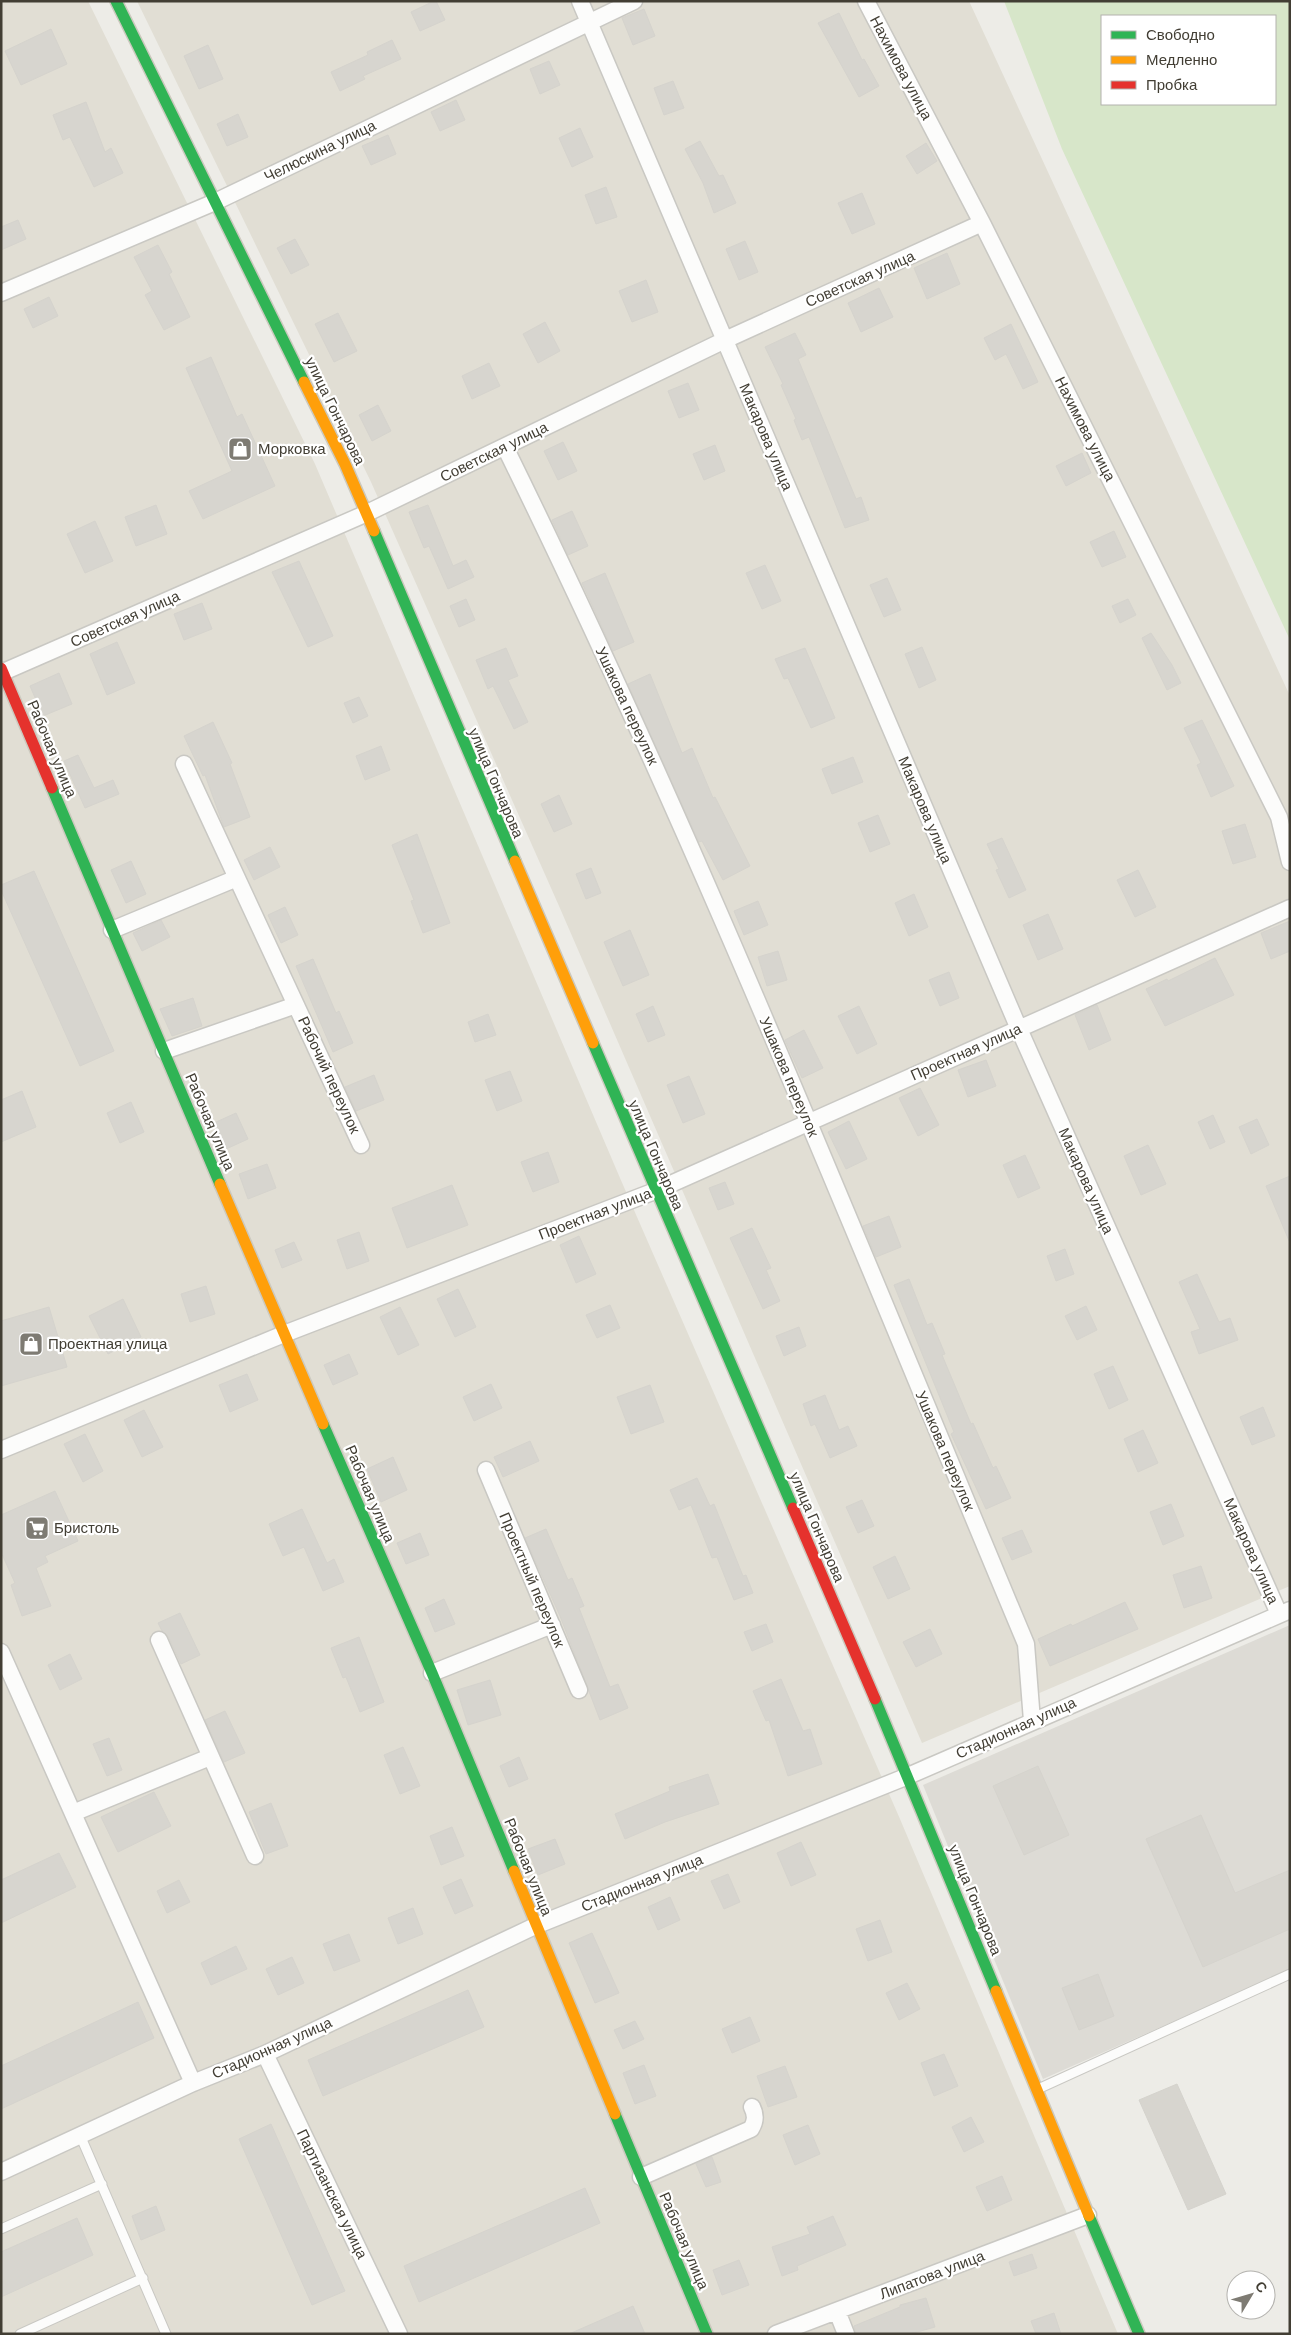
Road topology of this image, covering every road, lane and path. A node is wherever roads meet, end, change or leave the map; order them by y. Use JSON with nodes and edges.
{"nodes":[{"id":1,"x":116,"y":1,"type":"edge"},
{"id":2,"x":580,"y":1,"type":"edge"},
{"id":3,"x":634,"y":1,"type":"edge"},
{"id":4,"x":866,"y":1,"type":"edge"},
{"id":5,"x":590,"y":22,"type":"junction"},
{"id":6,"x":215,"y":202,"type":"junction"},
{"id":7,"x":982,"y":223,"type":"junction"},
{"id":8,"x":1,"y":293,"type":"edge"},
{"id":9,"x":725,"y":340,"type":"junction"},
{"id":10,"x":504,"y":447,"type":"junction"},
{"id":11,"x":365,"y":514,"type":"junction"},
{"id":12,"x":2,"y":671,"type":"edge"},
{"id":13,"x":184,"y":764,"type":"dead end"},
{"id":14,"x":1290,"y":862,"type":"edge"},
{"id":15,"x":237,"y":878,"type":"junction"},
{"id":16,"x":1290,"y":908,"type":"edge"},
{"id":17,"x":112,"y":930,"type":"junction"},
{"id":18,"x":296,"y":1005,"type":"junction"},
{"id":19,"x":1019,"y":1029,"type":"junction"},
{"id":20,"x":164,"y":1051,"type":"junction"},
{"id":21,"x":808,"y":1123,"type":"junction"},
{"id":22,"x":361,"y":1145,"type":"dead end"},
{"id":23,"x":655,"y":1191,"type":"junction"},
{"id":24,"x":284,"y":1334,"type":"junction"},
{"id":25,"x":1,"y":1450,"type":"edge"},
{"id":26,"x":486,"y":1470,"type":"dead end"},
{"id":27,"x":1284,"y":1612,"type":"edge"},
{"id":28,"x":552,"y":1625,"type":"junction"},
{"id":29,"x":159,"y":1640,"type":"dead end"},
{"id":30,"x":1,"y":1652,"type":"edge"},
{"id":31,"x":432,"y":1673,"type":"junction"},
{"id":32,"x":579,"y":1690,"type":"dead end"},
{"id":33,"x":1032,"y":1722,"type":"junction"},
{"id":34,"x":210,"y":1757,"type":"junction"},
{"id":35,"x":908,"y":1776,"type":"junction"},
{"id":36,"x":73,"y":1813,"type":"junction"},
{"id":37,"x":254,"y":1856,"type":"dead end"},
{"id":38,"x":535,"y":1926,"type":"junction"},
{"id":39,"x":1290,"y":1974,"type":"edge"},
{"id":40,"x":265,"y":2054,"type":"junction"},
{"id":41,"x":193,"y":2083,"type":"junction"},
{"id":42,"x":1036,"y":2090,"type":"junction"},
{"id":43,"x":752,"y":2107,"type":"dead end"},
{"id":44,"x":80,"y":2135,"type":"junction"},
{"id":45,"x":1,"y":2172,"type":"edge"},
{"id":46,"x":641,"y":2177,"type":"junction"},
{"id":47,"x":102,"y":2184,"type":"junction"},
{"id":48,"x":1088,"y":2215,"type":"junction"},
{"id":49,"x":1,"y":2229,"type":"edge"},
{"id":50,"x":143,"y":2278,"type":"junction"},
{"id":51,"x":837,"y":2311,"type":"junction"},
{"id":52,"x":20,"y":2334,"type":"edge"},
{"id":53,"x":166,"y":2334,"type":"edge"},
{"id":54,"x":399,"y":2334,"type":"edge"},
{"id":55,"x":707,"y":2334,"type":"edge"},
{"id":56,"x":776,"y":2334,"type":"edge"},
{"id":57,"x":846,"y":2334,"type":"edge"},
{"id":58,"x":1139,"y":2334,"type":"edge"}],
"edges":[{"from":1,"to":6,"type":"street","name":"улица Гончарова"},
{"from":2,"to":5,"type":"street","name":"Макарова улица"},
{"from":3,"to":5,"type":"street","name":"Челюскина улица"},
{"from":4,"to":7,"type":"street","name":"Нахимова улица"},
{"from":5,"to":6,"type":"street","name":"Челюскина улица"},
{"from":5,"to":9,"type":"street","name":"Макарова улица"},
{"from":6,"to":8,"type":"street","name":"Челюскина улица"},
{"from":6,"to":11,"type":"street","name":"улица Гончарова"},
{"from":7,"to":9,"type":"street","name":"Советская улица"},
{"from":7,"to":14,"type":"street","name":"Нахимова улица"},
{"from":9,"to":10,"type":"street","name":"Советская улица"},
{"from":9,"to":19,"type":"street","name":"Макарова улица"},
{"from":10,"to":11,"type":"street","name":"Советская улица"},
{"from":10,"to":21,"type":"street","name":"Ушакова переулок"},
{"from":11,"to":12,"type":"street","name":"Советская улица"},
{"from":11,"to":23,"type":"street","name":"улица Гончарова"},
{"from":12,"to":17,"type":"street","name":"Рабочая улица"},
{"from":13,"to":15,"type":"street","name":"Рабочий переулок"},
{"from":15,"to":17,"type":"street"},
{"from":15,"to":18,"type":"street","name":"Рабочий переулок"},
{"from":16,"to":19,"type":"street","name":"Проектная улица"},
{"from":17,"to":20,"type":"street","name":"Рабочая улица"},
{"from":18,"to":20,"type":"street","name":"Рабочий переулок"},
{"from":18,"to":22,"type":"street","name":"Рабочий переулок"},
{"from":19,"to":21,"type":"street","name":"Проектная улица"},
{"from":19,"to":27,"type":"street","name":"Макарова улица"},
{"from":20,"to":24,"type":"street","name":"Рабочая улица"},
{"from":21,"to":23,"type":"street","name":"Проектная улица"},
{"from":21,"to":33,"type":"street","name":"Ушакова переулок"},
{"from":23,"to":24,"type":"street","name":"Проектная улица"},
{"from":23,"to":35,"type":"street","name":"улица Гончарова"},
{"from":24,"to":25,"type":"street","name":"Проектная улица"},
{"from":24,"to":31,"type":"street","name":"Рабочая улица"},
{"from":26,"to":28,"type":"street","name":"Проектный переулок"},
{"from":27,"to":33,"type":"street","name":"Стадионная улица"},
{"from":28,"to":31,"type":"street"},
{"from":28,"to":32,"type":"street","name":"Проектный переулок"},
{"from":29,"to":34,"type":"street"},
{"from":30,"to":36,"type":"street"},
{"from":31,"to":38,"type":"street","name":"Рабочая улица"},
{"from":33,"to":35,"type":"street","name":"Стадионная улица"},
{"from":34,"to":36,"type":"street"},
{"from":34,"to":37,"type":"street"},
{"from":35,"to":38,"type":"street","name":"Стадионная улица"},
{"from":35,"to":42,"type":"street","name":"улица Гончарова"},
{"from":36,"to":41,"type":"street"},
{"from":38,"to":40,"type":"street","name":"Стадионная улица"},
{"from":38,"to":46,"type":"street","name":"Рабочая улица"},
{"from":39,"to":42,"type":"lane"},
{"from":40,"to":41,"type":"street","name":"Стадионная улица"},
{"from":40,"to":54,"type":"street","name":"Партизанская улица"},
{"from":41,"to":44,"type":"street","name":"Стадионная улица"},
{"from":42,"to":48,"type":"street","name":"улица Гончарова"},
{"from":43,"to":46,"type":"street"},
{"from":44,"to":45,"type":"street","name":"Стадионная улица"},
{"from":44,"to":47,"type":"lane"},
{"from":46,"to":55,"type":"street","name":"Рабочая улица"},
{"from":47,"to":49,"type":"lane"},
{"from":47,"to":50,"type":"lane"},
{"from":48,"to":51,"type":"street","name":"Липатова улица"},
{"from":48,"to":58,"type":"street","name":"улица Гончарова"},
{"from":50,"to":52,"type":"lane"},
{"from":50,"to":53,"type":"lane"},
{"from":51,"to":56,"type":"street","name":"Липатова улица"},
{"from":51,"to":57,"type":"street"}]}
